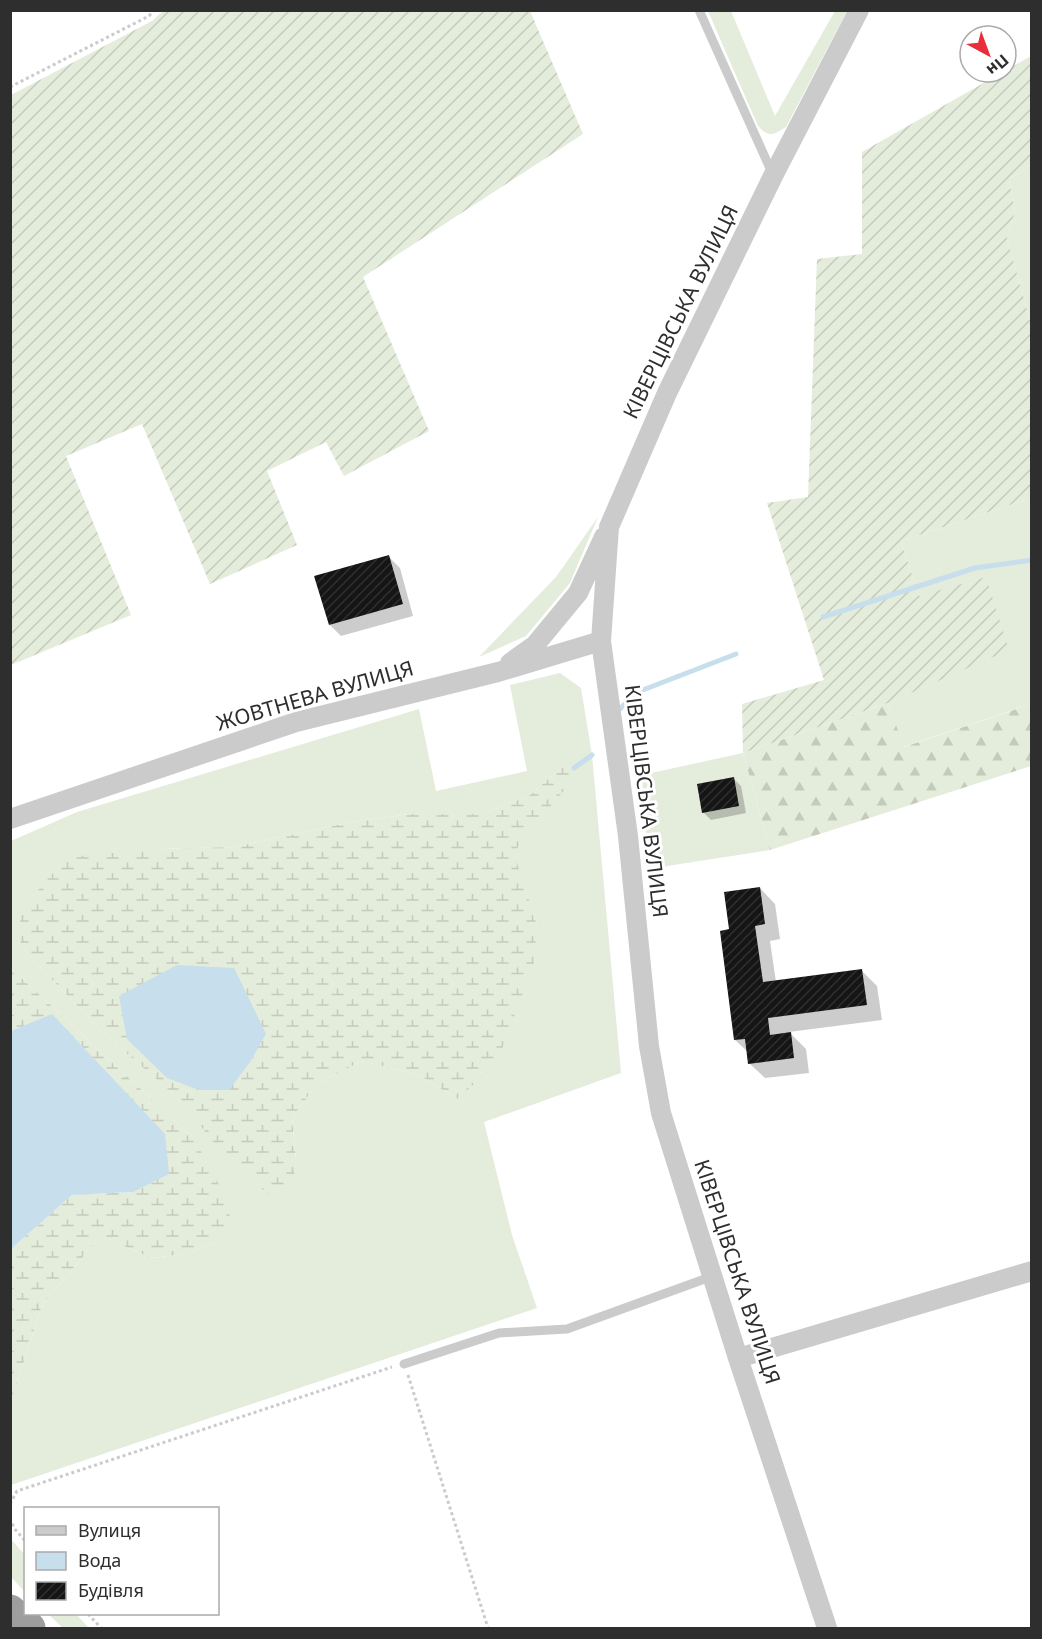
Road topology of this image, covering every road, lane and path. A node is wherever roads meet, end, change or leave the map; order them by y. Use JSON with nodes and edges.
{"nodes":[{"id":1,"x":154,"y":10,"type":"edge"},
{"id":2,"x":699,"y":10,"type":"edge"},
{"id":3,"x":859,"y":10,"type":"edge"},
{"id":4,"x":10,"y":87,"type":"edge"},
{"id":5,"x":773,"y":176,"type":"junction"},
{"id":6,"x":609,"y":527,"type":"junction"},
{"id":7,"x":601,"y":641,"type":"junction"},
{"id":8,"x":498,"y":672,"type":"junction"},
{"id":9,"x":10,"y":819,"type":"edge"},
{"id":10,"x":1032,"y":1271,"type":"edge"},
{"id":11,"x":712,"y":1276,"type":"junction"},
{"id":12,"x":738,"y":1358,"type":"junction"},
{"id":13,"x":404,"y":1364,"type":"junction"},
{"id":14,"x":10,"y":1504,"type":"edge"},
{"id":15,"x":10,"y":1518,"type":"edge"},
{"id":16,"x":24,"y":1540,"type":"edge"},
{"id":17,"x":10,"y":1611,"type":"edge"},
{"id":18,"x":89,"y":1615,"type":"edge"},
{"id":19,"x":29,"y":1629,"type":"edge"},
{"id":20,"x":101,"y":1629,"type":"edge"},
{"id":21,"x":488,"y":1629,"type":"edge"},
{"id":22,"x":827,"y":1629,"type":"edge"}],
"edges":[{"from":1,"to":4,"type":"path"},
{"from":2,"to":5,"type":"lane"},
{"from":3,"to":5,"type":"street","name":"КІВЕРЦІВСЬКА ВУЛИЦЯ"},
{"from":5,"to":6,"type":"street","name":"КІВЕРЦІВСЬКА ВУЛИЦЯ"},
{"from":6,"to":7,"type":"street","name":"КІВЕРЦІВСЬКА ВУЛИЦЯ"},
{"from":6,"to":8,"type":"street"},
{"from":7,"to":8,"type":"street","name":"ЖОВТНЕВА ВУЛИЦЯ"},
{"from":7,"to":11,"type":"street","name":"КІВЕРЦІВСЬКА ВУЛИЦЯ"},
{"from":8,"to":9,"type":"street","name":"ЖОВТНЕВА ВУЛИЦЯ"},
{"from":10,"to":12,"type":"street"},
{"from":11,"to":12,"type":"street","name":"КІВЕРЦІВСЬКА ВУЛИЦЯ"},
{"from":11,"to":13,"type":"lane"},
{"from":12,"to":22,"type":"street","name":"КІВЕРЦІВСЬКА ВУЛИЦЯ"},
{"from":13,"to":14,"type":"path"},
{"from":13,"to":21,"type":"path"},
{"from":15,"to":16,"type":"path"},
{"from":17,"to":19,"type":"highway"},
{"from":18,"to":20,"type":"path"}]}
